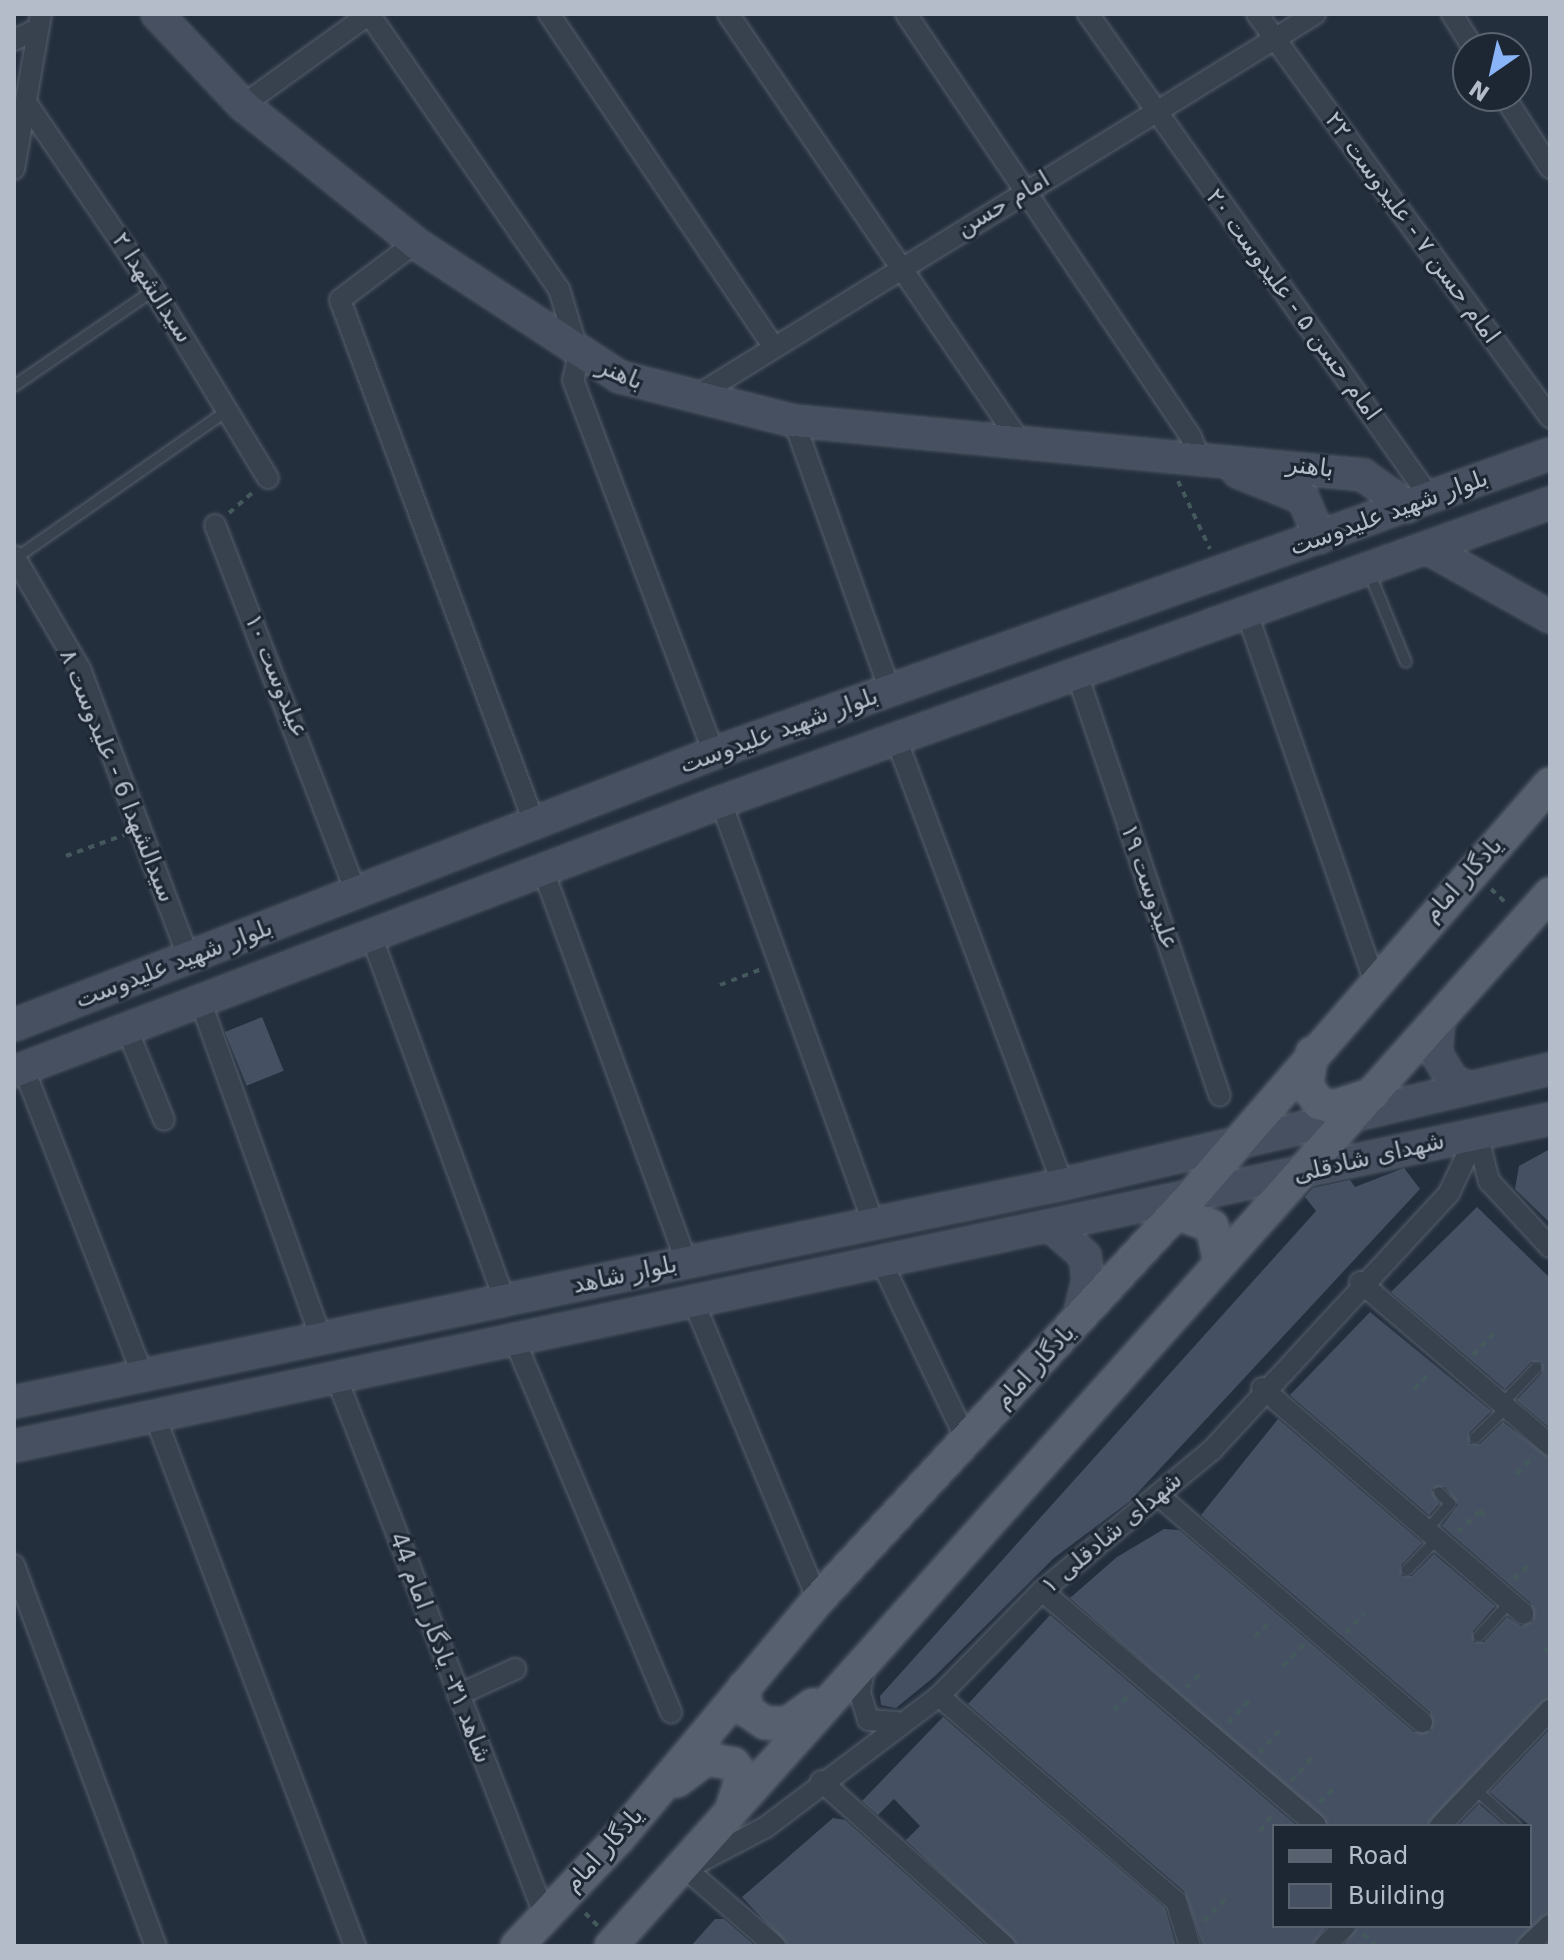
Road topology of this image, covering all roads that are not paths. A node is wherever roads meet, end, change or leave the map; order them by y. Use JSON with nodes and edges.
{"nodes":[{"id":1,"x":157,"y":14,"type":"edge"},
{"id":2,"x":369,"y":14,"type":"edge"},
{"id":3,"x":549,"y":14,"type":"edge"},
{"id":4,"x":728,"y":14,"type":"edge"},
{"id":5,"x":906,"y":14,"type":"edge"},
{"id":6,"x":1088,"y":14,"type":"edge"},
{"id":7,"x":1257,"y":14,"type":"edge"},
{"id":8,"x":1315,"y":14,"type":"edge"},
{"id":9,"x":1452,"y":14,"type":"edge"},
{"id":10,"x":39,"y":22,"type":"edge"},
{"id":11,"x":1463,"y":32,"type":"edge"},
{"id":12,"x":1274,"y":39,"type":"junction"},
{"id":13,"x":14,"y":40,"type":"edge"},
{"id":14,"x":27,"y":104,"type":"junction"},
{"id":15,"x":243,"y":105,"type":"junction"},
{"id":16,"x":1155,"y":112,"type":"junction"},
{"id":17,"x":1514,"y":112,"type":"edge"},
{"id":18,"x":1550,"y":168,"type":"edge"},
{"id":19,"x":14,"y":169,"type":"edge"},
{"id":20,"x":1025,"y":191,"type":"junction"},
{"id":21,"x":415,"y":243,"type":"junction"},
{"id":22,"x":899,"y":267,"type":"junction"},
{"id":23,"x":154,"y":290,"type":"junction"},
{"id":24,"x":772,"y":344,"type":"junction"},
{"id":25,"x":579,"y":355,"type":"junction"},
{"id":26,"x":14,"y":386,"type":"edge"},
{"id":27,"x":693,"y":398,"type":"junction"},
{"id":28,"x":230,"y":409,"type":"junction"},
{"id":29,"x":1550,"y":418,"type":"edge"},
{"id":30,"x":794,"y":421,"type":"junction"},
{"id":31,"x":1022,"y":445,"type":"junction"},
{"id":32,"x":1550,"y":454,"type":"edge"},
{"id":33,"x":1201,"y":463,"type":"junction"},
{"id":34,"x":268,"y":478,"type":"road end"},
{"id":35,"x":1420,"y":503,"type":"junction"},
{"id":36,"x":1550,"y":503,"type":"edge"},
{"id":37,"x":215,"y":525,"type":"road end"},
{"id":38,"x":1320,"y":538,"type":"junction"},
{"id":39,"x":1429,"y":549,"type":"junction"},
{"id":40,"x":15,"y":557,"type":"edge"},
{"id":41,"x":1369,"y":572,"type":"junction"},
{"id":42,"x":1248,"y":616,"type":"junction"},
{"id":43,"x":1550,"y":617,"type":"edge"},
{"id":44,"x":1406,"y":662,"type":"dead end"},
{"id":45,"x":1078,"y":677,"type":"junction"},
{"id":46,"x":890,"y":690,"type":"junction"},
{"id":47,"x":897,"y":741,"type":"junction"},
{"id":48,"x":714,"y":753,"type":"junction"},
{"id":49,"x":1550,"y":784,"type":"edge"},
{"id":50,"x":721,"y":802,"type":"junction"},
{"id":51,"x":535,"y":825,"type":"junction"},
{"id":52,"x":471,"y":850,"type":"junction"},
{"id":53,"x":543,"y":870,"type":"junction"},
{"id":54,"x":486,"y":892,"type":"junction"},
{"id":55,"x":357,"y":894,"type":"junction"},
{"id":56,"x":1550,"y":894,"type":"edge"},
{"id":57,"x":371,"y":935,"type":"junction"},
{"id":58,"x":189,"y":959,"type":"junction"},
{"id":59,"x":1374,"y":979,"type":"junction"},
{"id":60,"x":200,"y":1000,"type":"junction"},
{"id":61,"x":1439,"y":1019,"type":"junction"},
{"id":62,"x":14,"y":1025,"type":"edge"},
{"id":63,"x":127,"y":1029,"type":"junction"},
{"id":64,"x":1312,"y":1053,"type":"junction"},
{"id":65,"x":1550,"y":1069,"type":"edge"},
{"id":66,"x":19,"y":1071,"type":"edge"},
{"id":67,"x":1465,"y":1086,"type":"junction"},
{"id":68,"x":1220,"y":1096,"type":"dead end"},
{"id":69,"x":1364,"y":1104,"type":"junction"},
{"id":70,"x":1550,"y":1119,"type":"edge"},
{"id":71,"x":164,"y":1120,"type":"dead end"},
{"id":72,"x":1477,"y":1134,"type":"junction"},
{"id":73,"x":1235,"y":1145,"type":"junction"},
{"id":74,"x":1294,"y":1176,"type":"junction"},
{"id":75,"x":1063,"y":1184,"type":"junction"},
{"id":76,"x":1183,"y":1206,"type":"junction"},
{"id":77,"x":873,"y":1221,"type":"junction"},
{"id":78,"x":1053,"y":1228,"type":"junction"},
{"id":79,"x":1550,"y":1247,"type":"edge"},
{"id":80,"x":1219,"y":1259,"type":"junction"},
{"id":81,"x":686,"y":1261,"type":"junction"},
{"id":82,"x":882,"y":1263,"type":"junction"},
{"id":83,"x":1360,"y":1282,"type":"junction"},
{"id":84,"x":505,"y":1301,"type":"junction"},
{"id":85,"x":695,"y":1305,"type":"junction"},
{"id":86,"x":1078,"y":1320,"type":"junction"},
{"id":87,"x":322,"y":1341,"type":"junction"},
{"id":88,"x":515,"y":1341,"type":"junction"},
{"id":89,"x":1536,"y":1368,"type":"dead end"},
{"id":90,"x":143,"y":1376,"type":"junction"},
{"id":91,"x":337,"y":1379,"type":"junction"},
{"id":92,"x":1262,"y":1388,"type":"junction"},
{"id":93,"x":14,"y":1402,"type":"edge"},
{"id":94,"x":1504,"y":1406,"type":"junction"},
{"id":95,"x":154,"y":1414,"type":"junction"},
{"id":96,"x":1475,"y":1438,"type":"dead end"},
{"id":97,"x":967,"y":1441,"type":"junction"},
{"id":98,"x":1550,"y":1445,"type":"edge"},
{"id":99,"x":14,"y":1446,"type":"edge"},
{"id":100,"x":1439,"y":1492,"type":"dead end"},
{"id":101,"x":1159,"y":1496,"type":"junction"},
{"id":102,"x":1436,"y":1538,"type":"junction"},
{"id":103,"x":14,"y":1565,"type":"edge"},
{"id":104,"x":1407,"y":1570,"type":"dead end"},
{"id":105,"x":1042,"y":1591,"type":"junction"},
{"id":106,"x":818,"y":1600,"type":"junction"},
{"id":107,"x":1517,"y":1607,"type":"joint"},
{"id":108,"x":1479,"y":1636,"type":"dead end"},
{"id":109,"x":871,"y":1647,"type":"junction"},
{"id":110,"x":515,"y":1669,"type":"dead end"},
{"id":111,"x":744,"y":1687,"type":"junction"},
{"id":112,"x":835,"y":1688,"type":"junction"},
{"id":113,"x":458,"y":1695,"type":"junction"},
{"id":114,"x":939,"y":1696,"type":"junction"},
{"id":115,"x":1550,"y":1710,"type":"edge"},
{"id":116,"x":671,"y":1713,"type":"dead end"},
{"id":117,"x":897,"y":1722,"type":"junction"},
{"id":118,"x":1422,"y":1722,"type":"dead end"},
{"id":119,"x":821,"y":1781,"type":"junction"},
{"id":120,"x":1475,"y":1789,"type":"junction"},
{"id":121,"x":726,"y":1821,"type":"junction"},
{"id":122,"x":1311,"y":1821,"type":"edge"},
{"id":123,"x":1443,"y":1824,"type":"edge"},
{"id":124,"x":1514,"y":1824,"type":"edge"},
{"id":125,"x":618,"y":1839,"type":"junction"},
{"id":126,"x":686,"y":1869,"type":"junction"},
{"id":127,"x":555,"y":1905,"type":"junction"},
{"id":128,"x":1550,"y":1925,"type":"edge"},
{"id":129,"x":1343,"y":1928,"type":"edge"},
{"id":130,"x":1188,"y":1938,"type":"edge"},
{"id":131,"x":613,"y":1944,"type":"edge"},
{"id":132,"x":156,"y":1946,"type":"edge"},
{"id":133,"x":355,"y":1946,"type":"edge"},
{"id":134,"x":517,"y":1946,"type":"edge"},
{"id":135,"x":775,"y":1946,"type":"edge"},
{"id":136,"x":1005,"y":1946,"type":"edge"},
{"id":137,"x":1325,"y":1946,"type":"edge"},
{"id":138,"x":1528,"y":1946,"type":"edge"}],
"edges":[{"from":1,"to":15,"type":"main road","name":"باهنر"},
{"from":2,"to":15,"type":"street"},
{"from":2,"to":25,"type":"street"},
{"from":3,"to":24,"type":"street"},
{"from":4,"to":22,"type":"street"},
{"from":5,"to":20,"type":"street"},
{"from":6,"to":16,"type":"street","name":"امام حسن ۵ - علیدوست ۲۰"},
{"from":7,"to":12,"type":"street","name":"امام حسن ۷ - علیدوست ۲۲"},
{"from":8,"to":12,"type":"street","name":"امام حسن"},
{"from":9,"to":11,"type":"street"},
{"from":10,"to":13,"type":"street"},
{"from":10,"to":14,"type":"street"},
{"from":12,"to":16,"type":"street","name":"امام حسن"},
{"from":12,"to":29,"type":"street","name":"امام حسن ۷ - علیدوست ۲۲"},
{"from":14,"to":19,"type":"street"},
{"from":14,"to":23,"type":"street","name":"سیدالشهدا ۲"},
{"from":15,"to":21,"type":"main road","name":"باهنر"},
{"from":16,"to":20,"type":"street","name":"امام حسن"},
{"from":16,"to":35,"type":"street","name":"امام حسن ۵ - علیدوست ۲۰"},
{"from":17,"to":18,"type":"street"},
{"from":20,"to":22,"type":"street","name":"امام حسن"},
{"from":20,"to":33,"type":"street"},
{"from":21,"to":25,"type":"main road","name":"باهنر"},
{"from":21,"to":51,"type":"street"},
{"from":22,"to":24,"type":"street","name":"امام حسن"},
{"from":22,"to":31,"type":"street"},
{"from":23,"to":26,"type":"lane"},
{"from":23,"to":28,"type":"street","name":"سیدالشهدا ۲"},
{"from":24,"to":27,"type":"street","name":"امام حسن"},
{"from":25,"to":27,"type":"main road","name":"باهنر"},
{"from":25,"to":48,"type":"street"},
{"from":27,"to":30,"type":"main road","name":"باهنر"},
{"from":28,"to":34,"type":"street","name":"سیدالشهدا ۲"},
{"from":28,"to":40,"type":"lane"},
{"from":30,"to":31,"type":"main road","name":"باهنر"},
{"from":30,"to":46,"type":"street"},
{"from":31,"to":33,"type":"main road","name":"باهنر"},
{"from":32,"to":35,"type":"main road","name":"بلوار شهید علیدوست"},
{"from":33,"to":35,"type":"main road","name":"باهنر"},
{"from":33,"to":38,"type":"main road","name":"باهنر"},
{"from":35,"to":38,"type":"main road","name":"بلوار شهید علیدوست"},
{"from":36,"to":39,"type":"main road","name":"بلوار شهید علیدوست"},
{"from":37,"to":55,"type":"street","name":"عیلدوست ۱۰"},
{"from":38,"to":46,"type":"main road","name":"بلوار شهید علیدوست"},
{"from":39,"to":41,"type":"main road","name":"بلوار شهید علیدوست"},
{"from":39,"to":43,"type":"main road"},
{"from":40,"to":58,"type":"street","name":"سیدالشهدا 6 - علیدوست ۸"},
{"from":41,"to":42,"type":"main road","name":"بلوار شهید علیدوست"},
{"from":41,"to":44,"type":"lane"},
{"from":42,"to":45,"type":"main road","name":"بلوار شهید علیدوست"},
{"from":42,"to":59,"type":"street"},
{"from":45,"to":47,"type":"main road","name":"بلوار شهید علیدوست"},
{"from":45,"to":68,"type":"street","name":"علیدوست ۱۹"},
{"from":46,"to":48,"type":"main road","name":"بلوار شهید علیدوست"},
{"from":47,"to":50,"type":"main road","name":"بلوار شهید علیدوست"},
{"from":47,"to":75,"type":"street"},
{"from":48,"to":51,"type":"main road","name":"بلوار شهید علیدوست"},
{"from":49,"to":59,"type":"main road","name":"یادگار امام"},
{"from":50,"to":53,"type":"main road","name":"بلوار شهید علیدوست"},
{"from":50,"to":77,"type":"street"},
{"from":51,"to":52,"type":"main road","name":"بلوار شهید علیدوست"},
{"from":52,"to":54,"type":"main road"},
{"from":52,"to":55,"type":"main road","name":"بلوار شهید علیدوست"},
{"from":53,"to":54,"type":"main road","name":"بلوار شهید علیدوست"},
{"from":53,"to":81,"type":"street"},
{"from":54,"to":57,"type":"main road","name":"بلوار شهید علیدوست"},
{"from":55,"to":58,"type":"main road","name":"بلوار شهید علیدوست"},
{"from":56,"to":61,"type":"main road"},
{"from":57,"to":60,"type":"main road","name":"بلوار شهید علیدوست"},
{"from":57,"to":84,"type":"street"},
{"from":58,"to":62,"type":"main road","name":"بلوار شهید علیدوست"},
{"from":59,"to":64,"type":"main road","name":"یادگار امام"},
{"from":60,"to":63,"type":"main road","name":"بلوار شهید علیدوست"},
{"from":60,"to":87,"type":"street"},
{"from":61,"to":67,"type":"main road"},
{"from":61,"to":69,"type":"main road"},
{"from":63,"to":66,"type":"main road","name":"بلوار شهید علیدوست"},
{"from":63,"to":71,"type":"street"},
{"from":64,"to":69,"type":"main road"},
{"from":64,"to":73,"type":"main road","name":"یادگار امام"},
{"from":65,"to":67,"type":"main road","name":"شهدای شادقلی"},
{"from":66,"to":90,"type":"street"},
{"from":67,"to":69,"type":"main road","name":"شهدای شادقلی"},
{"from":69,"to":73,"type":"main road","name":"شهدای شادقلی"},
{"from":69,"to":74,"type":"main road"},
{"from":70,"to":72,"type":"main road","name":"شهدای شادقلی"},
{"from":72,"to":74,"type":"main road","name":"شهدای شادقلی"},
{"from":72,"to":79,"type":"street"},
{"from":72,"to":83,"type":"street","name":"شهدای شادقلی ۱"},
{"from":73,"to":75,"type":"main road","name":"بلوار شاهد"},
{"from":73,"to":76,"type":"main road","name":"یادگار امام"},
{"from":74,"to":76,"type":"main road","name":"شهدای شادقلی"},
{"from":74,"to":80,"type":"main road"},
{"from":75,"to":77,"type":"main road","name":"بلوار شاهد"},
{"from":76,"to":78,"type":"main road","name":"بلوار شاهد"},
{"from":76,"to":80,"type":"main road"},
{"from":76,"to":86,"type":"main road","name":"یادگار امام"},
{"from":77,"to":81,"type":"main road","name":"بلوار شاهد"},
{"from":78,"to":82,"type":"main road","name":"بلوار شاهد"},
{"from":78,"to":86,"type":"main road"},
{"from":80,"to":109,"type":"main road"},
{"from":81,"to":84,"type":"main road","name":"بلوار شاهد"},
{"from":82,"to":85,"type":"main road","name":"بلوار شاهد"},
{"from":82,"to":97,"type":"street"},
{"from":83,"to":92,"type":"street","name":"شهدای شادقلی ۱"},
{"from":83,"to":94,"type":"street"},
{"from":84,"to":87,"type":"main road","name":"بلوار شاهد"},
{"from":85,"to":88,"type":"main road","name":"بلوار شاهد"},
{"from":85,"to":106,"type":"street"},
{"from":86,"to":97,"type":"main road","name":"یادگار امام"},
{"from":87,"to":90,"type":"main road","name":"بلوار شاهد"},
{"from":88,"to":91,"type":"main road","name":"بلوار شاهد"},
{"from":88,"to":116,"type":"street"},
{"from":89,"to":94,"type":"lane"},
{"from":90,"to":93,"type":"main road","name":"بلوار شاهد"},
{"from":91,"to":95,"type":"main road","name":"بلوار شاهد"},
{"from":91,"to":113,"type":"street","name":"شاهد ۳۱- یادگار امام 44"},
{"from":92,"to":101,"type":"street","name":"شهدای شادقلی ۱"},
{"from":92,"to":102,"type":"street"},
{"from":94,"to":96,"type":"lane"},
{"from":94,"to":98,"type":"street"},
{"from":95,"to":99,"type":"main road","name":"بلوار شاهد"},
{"from":95,"to":133,"type":"street"},
{"from":97,"to":106,"type":"main road","name":"یادگار امام"},
{"from":100,"to":102,"type":"lane"},
{"from":101,"to":105,"type":"street","name":"شهدای شادقلی ۱"},
{"from":101,"to":118,"type":"street"},
{"from":102,"to":104,"type":"lane"},
{"from":102,"to":107,"type":"street"},
{"from":103,"to":132,"type":"street"},
{"from":105,"to":114,"type":"street","name":"شهدای شادقلی ۱"},
{"from":105,"to":122,"type":"street"},
{"from":106,"to":111,"type":"main road","name":"یادگار امام"},
{"from":107,"to":108,"type":"lane"},
{"from":109,"to":112,"type":"main road"},
{"from":109,"to":117,"type":"street"},
{"from":110,"to":113,"type":"street"},
{"from":111,"to":112,"type":"main road"},
{"from":111,"to":125,"type":"main road","name":"یادگار امام"},
{"from":112,"to":121,"type":"main road"},
{"from":113,"to":127,"type":"street","name":"شاهد ۳۱- یادگار امام 44"},
{"from":114,"to":117,"type":"street","name":"شهدای شادقلی ۱"},
{"from":114,"to":130,"type":"street"},
{"from":115,"to":120,"type":"street"},
{"from":117,"to":119,"type":"street","name":"شهدای شادقلی ۱"},
{"from":119,"to":126,"type":"street","name":"شهدای شادقلی ۱"},
{"from":119,"to":136,"type":"street"},
{"from":120,"to":123,"type":"street"},
{"from":120,"to":124,"type":"lane"},
{"from":121,"to":125,"type":"main road"},
{"from":121,"to":126,"type":"main road"},
{"from":125,"to":127,"type":"main road","name":"یادگار امام"},
{"from":126,"to":131,"type":"main road"},
{"from":126,"to":135,"type":"street"},
{"from":127,"to":134,"type":"main road","name":"یادگار امام"},
{"from":128,"to":138,"type":"street"},
{"from":129,"to":137,"type":"street"}]}
